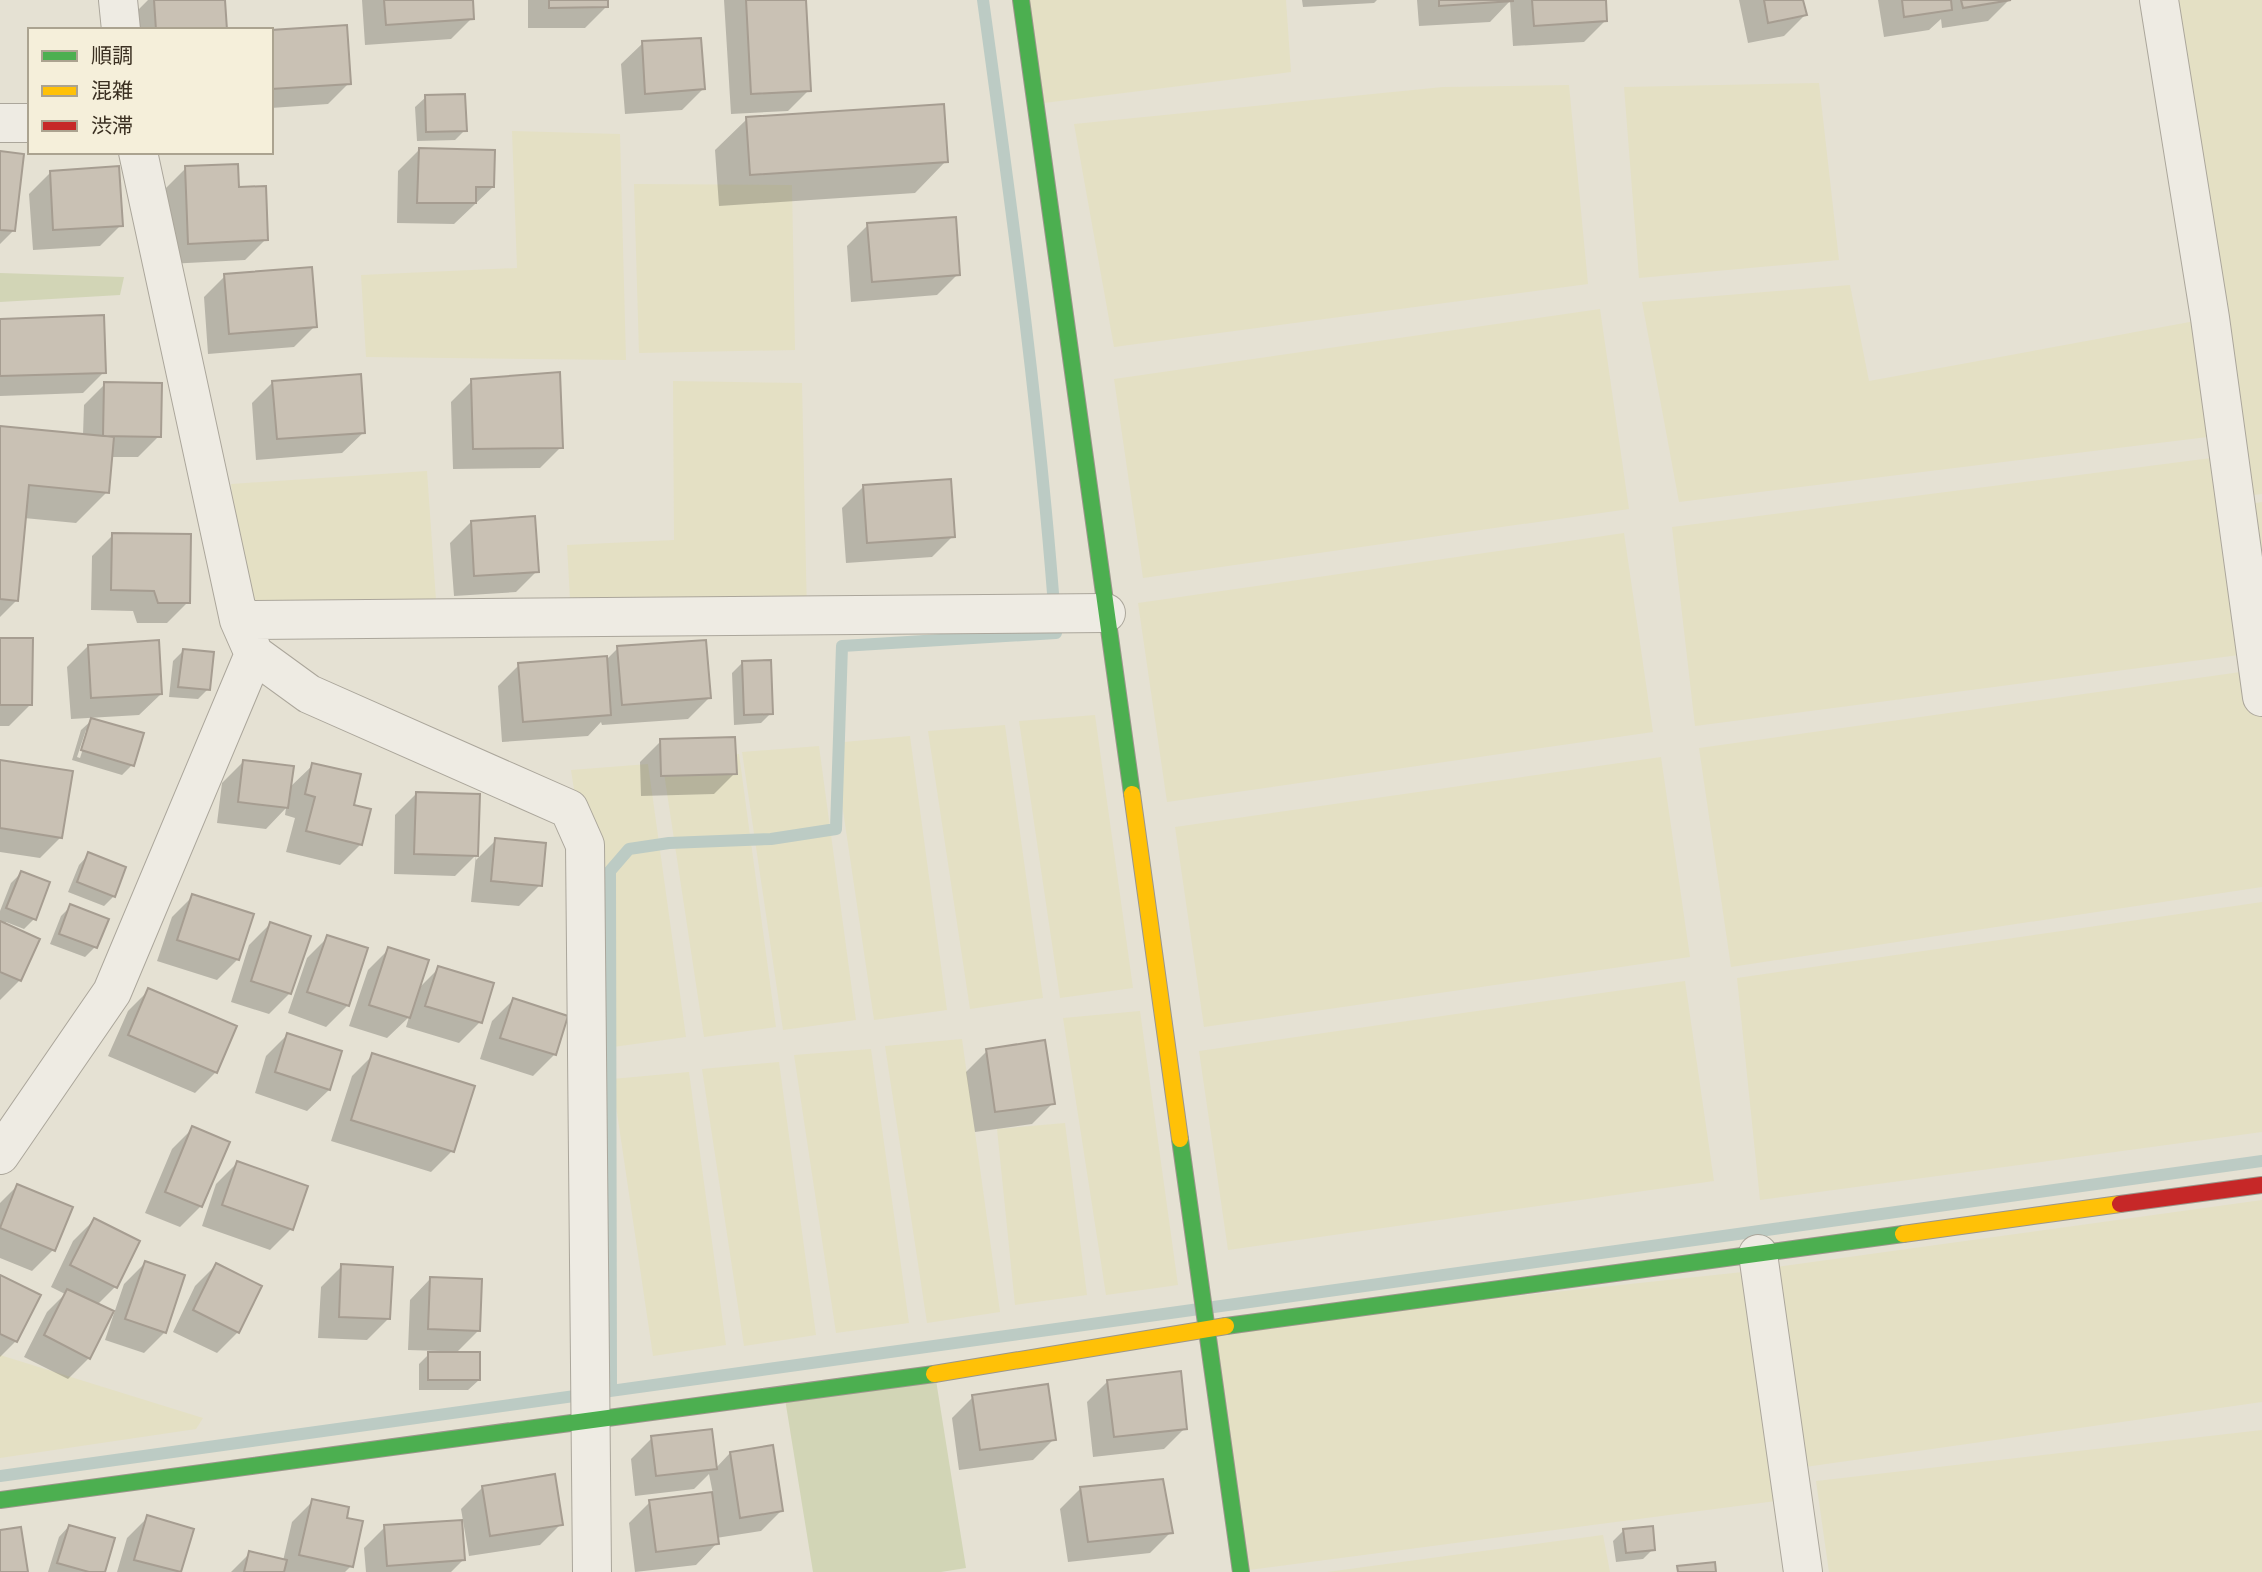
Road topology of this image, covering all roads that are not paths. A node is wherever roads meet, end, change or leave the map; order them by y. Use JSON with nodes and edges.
{"nodes":[{"id":1,"x":118,"y":0,"type":"edge"},
{"id":2,"x":1021,"y":0,"type":"edge"},
{"id":3,"x":2158,"y":0,"type":"edge"},
{"id":4,"x":121,"y":28,"type":"edge"},
{"id":5,"x":0,"y":123,"type":"edge"},
{"id":6,"x":28,"y":123,"type":"edge"},
{"id":7,"x":138,"y":154,"type":"edge"},
{"id":8,"x":2248,"y":499,"type":"edge"},
{"id":9,"x":1106,"y":613,"type":"junction"},
{"id":10,"x":246,"y":637,"type":"junction"},
{"id":11,"x":2262,"y":697,"type":"edge"},
{"id":12,"x":0,"y":1155,"type":"edge"},
{"id":13,"x":2262,"y":1185,"type":"edge"},
{"id":14,"x":1758,"y":1254,"type":"junction"},
{"id":15,"x":1207,"y":1329,"type":"junction"},
{"id":16,"x":593,"y":1419,"type":"junction"},
{"id":17,"x":0,"y":1500,"type":"edge"},
{"id":18,"x":592,"y":1572,"type":"edge"},
{"id":19,"x":1241,"y":1572,"type":"edge"},
{"id":20,"x":1803,"y":1572,"type":"edge"}],
"edges":[{"from":1,"to":4,"type":"street"},
{"from":2,"to":9,"type":"street"},
{"from":3,"to":8,"type":"street"},
{"from":5,"to":6,"type":"street"},
{"from":7,"to":10,"type":"street"},
{"from":8,"to":11,"type":"street"},
{"from":9,"to":10,"type":"street"},
{"from":9,"to":15,"type":"street"},
{"from":10,"to":12,"type":"street"},
{"from":10,"to":16,"type":"street"},
{"from":13,"to":14,"type":"street"},
{"from":14,"to":15,"type":"street"},
{"from":14,"to":20,"type":"street"},
{"from":15,"to":16,"type":"street"},
{"from":15,"to":19,"type":"street"},
{"from":16,"to":17,"type":"street"},
{"from":16,"to":18,"type":"street"}]}
